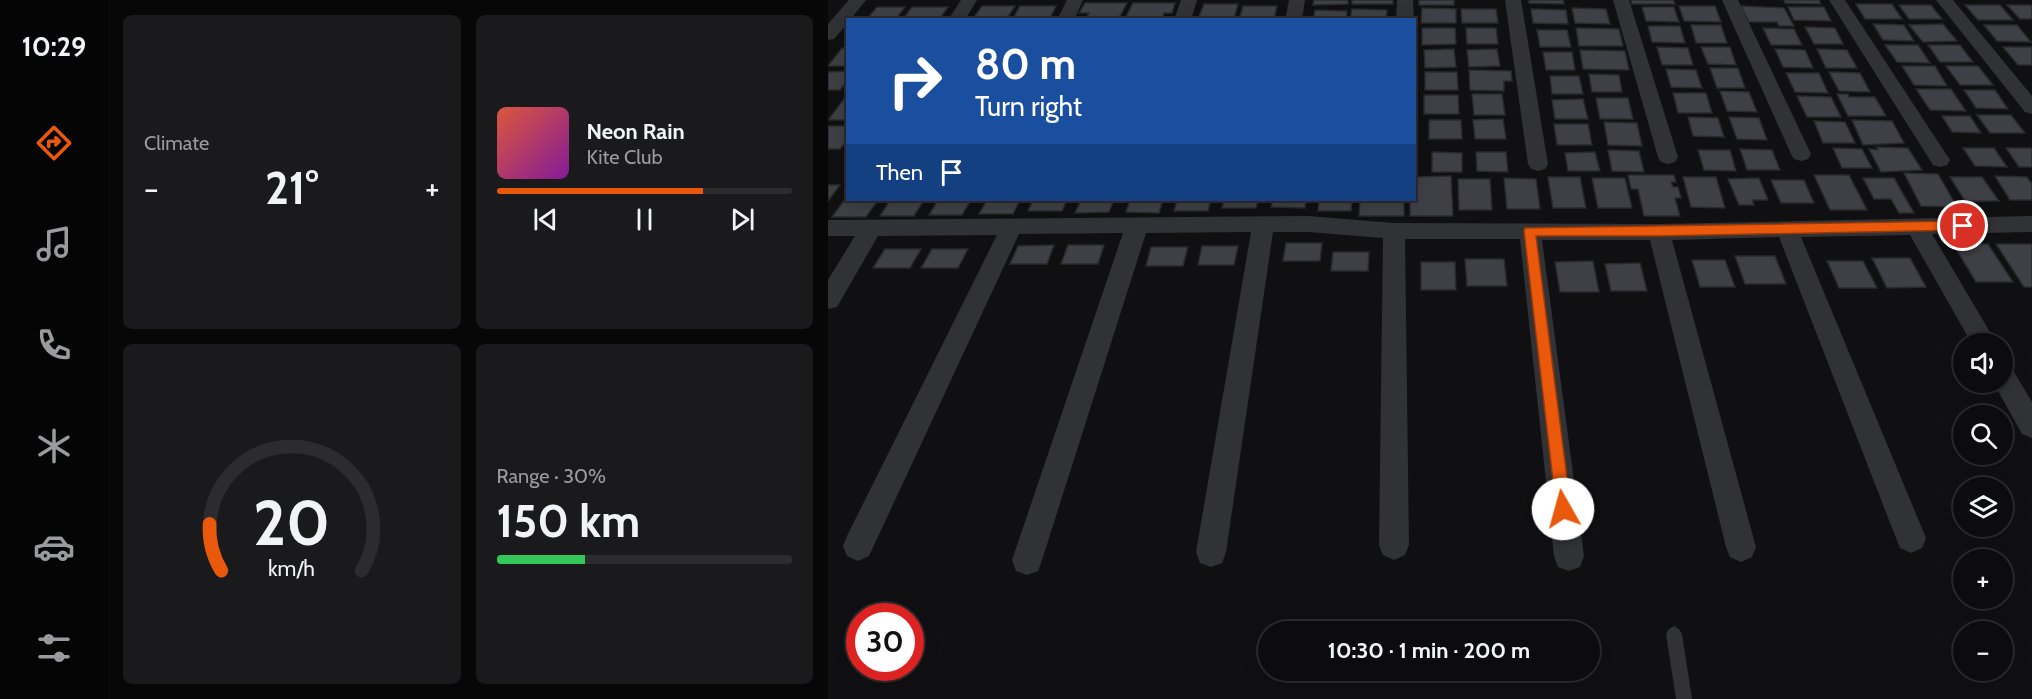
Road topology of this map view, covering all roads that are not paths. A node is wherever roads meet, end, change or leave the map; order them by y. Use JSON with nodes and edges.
{"nodes":[{"id":1,"x":858,"y":0,"type":"edge"},
{"id":2,"x":969,"y":0,"type":"edge"},
{"id":3,"x":1075,"y":0,"type":"edge"},
{"id":4,"x":1189,"y":0,"type":"edge"},
{"id":5,"x":1297,"y":0,"type":"edge"},
{"id":6,"x":1406,"y":0,"type":"edge"},
{"id":7,"x":1513,"y":0,"type":"edge"},
{"id":8,"x":1621,"y":0,"type":"edge"},
{"id":9,"x":1730,"y":0,"type":"edge"},
{"id":10,"x":1838,"y":0,"type":"edge"},
{"id":11,"x":1944,"y":0,"type":"edge"},
{"id":12,"x":957,"y":18,"type":"edge"},
{"id":13,"x":1066,"y":18,"type":"edge"},
{"id":14,"x":1183,"y":18,"type":"edge"},
{"id":15,"x":1293,"y":18,"type":"edge"},
{"id":16,"x":1405,"y":18,"type":"edge"},
{"id":17,"x":828,"y":35,"type":"edge"},
{"id":18,"x":2032,"y":108,"type":"edge"},
{"id":19,"x":1801,"y":154,"type":"dead end"},
{"id":20,"x":1668,"y":157,"type":"dead end"},
{"id":21,"x":1940,"y":160,"type":"dead end"},
{"id":22,"x":1538,"y":164,"type":"dead end"},
{"id":23,"x":2032,"y":224,"type":"edge"},
{"id":24,"x":1263,"y":225,"type":"junction"},
{"id":25,"x":1012,"y":226,"type":"junction"},
{"id":26,"x":1137,"y":226,"type":"junction"},
{"id":27,"x":1917,"y":226,"type":"junction"},
{"id":28,"x":872,"y":227,"type":"junction"},
{"id":29,"x":828,"y":228,"type":"edge"},
{"id":30,"x":1787,"y":229,"type":"junction"},
{"id":31,"x":1394,"y":231,"type":"junction"},
{"id":32,"x":1530,"y":231,"type":"junction"},
{"id":33,"x":1659,"y":232,"type":"junction"},
{"id":34,"x":828,"y":300,"type":"edge"},
{"id":35,"x":1978,"y":333,"type":"edge"},
{"id":36,"x":2013,"y":393,"type":"edge"},
{"id":37,"x":2032,"y":426,"type":"edge"},
{"id":38,"x":1911,"y":538,"type":"dead end"},
{"id":39,"x":1394,"y":545,"type":"dead end"},
{"id":40,"x":858,"y":546,"type":"dead end"},
{"id":41,"x":1741,"y":547,"type":"dead end"},
{"id":42,"x":1211,"y":552,"type":"dead end"},
{"id":43,"x":1569,"y":556,"type":"dead end"},
{"id":44,"x":1027,"y":560,"type":"dead end"},
{"id":45,"x":1674,"y":634,"type":"dead end"},
{"id":46,"x":1684,"y":699,"type":"edge"}],
"edges":[{"from":1,"to":17,"type":"street"},
{"from":2,"to":12,"type":"street"},
{"from":3,"to":13,"type":"street"},
{"from":4,"to":14,"type":"street"},
{"from":5,"to":15,"type":"street"},
{"from":6,"to":16,"type":"street"},
{"from":7,"to":22,"type":"street"},
{"from":8,"to":20,"type":"street"},
{"from":9,"to":19,"type":"street"},
{"from":10,"to":21,"type":"street"},
{"from":11,"to":18,"type":"street"},
{"from":23,"to":27,"type":"street"},
{"from":24,"to":26,"type":"street"},
{"from":24,"to":31,"type":"street"},
{"from":24,"to":42,"type":"street"},
{"from":25,"to":26,"type":"street"},
{"from":25,"to":28,"type":"street"},
{"from":25,"to":40,"type":"street"},
{"from":26,"to":44,"type":"street"},
{"from":27,"to":30,"type":"street"},
{"from":27,"to":35,"type":"street"},
{"from":28,"to":29,"type":"street"},
{"from":28,"to":34,"type":"street"},
{"from":30,"to":33,"type":"street"},
{"from":30,"to":38,"type":"street"},
{"from":31,"to":32,"type":"street"},
{"from":31,"to":39,"type":"street"},
{"from":32,"to":33,"type":"street"},
{"from":32,"to":43,"type":"street"},
{"from":33,"to":41,"type":"street"},
{"from":36,"to":37,"type":"street"},
{"from":45,"to":46,"type":"lane"}]}
